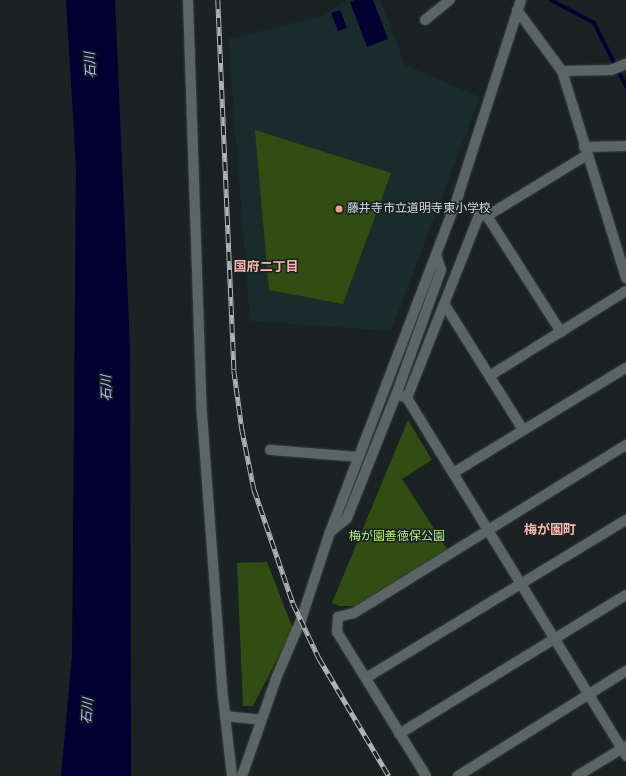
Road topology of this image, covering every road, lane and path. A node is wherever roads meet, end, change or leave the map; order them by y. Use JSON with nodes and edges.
{"nodes":[{"id":1,"x":188,"y":0,"type":"edge"},
{"id":2,"x":450,"y":0,"type":"edge"},
{"id":3,"x":519,"y":5,"type":"edge"},
{"id":4,"x":425,"y":20,"type":"dead end"},
{"id":5,"x":624,"y":64,"type":"edge"},
{"id":6,"x":562,"y":71,"type":"junction"},
{"id":7,"x":626,"y":146,"type":"edge"},
{"id":8,"x":586,"y":151,"type":"junction"},
{"id":9,"x":487,"y":216,"type":"junction"},
{"id":10,"x":436,"y":255,"type":"junction"},
{"id":11,"x":626,"y":278,"type":"edge"},
{"id":12,"x":626,"y":291,"type":"edge"},
{"id":13,"x":445,"y":305,"type":"junction"},
{"id":14,"x":561,"y":332,"type":"junction"},
{"id":15,"x":626,"y":368,"type":"edge"},
{"id":16,"x":491,"y":375,"type":"junction"},
{"id":17,"x":396,"y":395,"type":"junction"},
{"id":18,"x":407,"y":398,"type":"junction"},
{"id":19,"x":523,"y":430,"type":"junction"},
{"id":20,"x":626,"y":445,"type":"edge"},
{"id":21,"x":270,"y":450,"type":"dead end"},
{"id":22,"x":359,"y":457,"type":"junction"},
{"id":23,"x":453,"y":473,"type":"junction"},
{"id":24,"x":626,"y":520,"type":"edge"},
{"id":25,"x":488,"y":529,"type":"junction"},
{"id":26,"x":330,"y":532,"type":"junction"},
{"id":27,"x":522,"y":585,"type":"junction"},
{"id":28,"x":626,"y":595,"type":"edge"},
{"id":29,"x":554,"y":639,"type":"junction"},
{"id":30,"x":626,"y":671,"type":"edge"},
{"id":31,"x":366,"y":678,"type":"junction"},
{"id":32,"x":588,"y":694,"type":"junction"},
{"id":33,"x":225,"y":716,"type":"junction"},
{"id":34,"x":261,"y":720,"type":"junction"},
{"id":35,"x":399,"y":734,"type":"junction"},
{"id":36,"x":624,"y":750,"type":"edge"},
{"id":37,"x":232,"y":776,"type":"edge"},
{"id":38,"x":242,"y":776,"type":"edge"},
{"id":39,"x":426,"y":776,"type":"edge"},
{"id":40,"x":458,"y":776,"type":"edge"},
{"id":41,"x":577,"y":776,"type":"edge"}],
"edges":[{"from":1,"to":33,"type":"street"},
{"from":2,"to":4,"type":"street"},
{"from":3,"to":6,"type":"street"},
{"from":3,"to":10,"type":"street"},
{"from":5,"to":6,"type":"street"},
{"from":6,"to":8,"type":"street"},
{"from":7,"to":8,"type":"street"},
{"from":8,"to":9,"type":"street"},
{"from":8,"to":11,"type":"street"},
{"from":9,"to":13,"type":"street"},
{"from":9,"to":14,"type":"street"},
{"from":10,"to":17,"type":"street"},
{"from":10,"to":22,"type":"street"},
{"from":12,"to":14,"type":"street"},
{"from":13,"to":16,"type":"street"},
{"from":13,"to":18,"type":"street"},
{"from":14,"to":16,"type":"street"},
{"from":15,"to":19,"type":"street"},
{"from":16,"to":19,"type":"street"},
{"from":17,"to":18,"type":"street"},
{"from":17,"to":26,"type":"street"},
{"from":18,"to":23,"type":"street"},
{"from":19,"to":23,"type":"street"},
{"from":20,"to":25,"type":"street"},
{"from":21,"to":22,"type":"street"},
{"from":22,"to":26,"type":"street"},
{"from":23,"to":25,"type":"street"},
{"from":24,"to":27,"type":"street"},
{"from":25,"to":27,"type":"street"},
{"from":25,"to":31,"type":"street"},
{"from":26,"to":34,"type":"street"},
{"from":27,"to":29,"type":"street"},
{"from":27,"to":31,"type":"street"},
{"from":28,"to":29,"type":"street"},
{"from":29,"to":32,"type":"street"},
{"from":29,"to":35,"type":"street"},
{"from":30,"to":32,"type":"street"},
{"from":31,"to":35,"type":"street"},
{"from":32,"to":36,"type":"street"},
{"from":32,"to":40,"type":"street"},
{"from":33,"to":34,"type":"street"},
{"from":33,"to":37,"type":"street"},
{"from":34,"to":38,"type":"street"},
{"from":35,"to":39,"type":"street"},
{"from":36,"to":41,"type":"street"}]}
